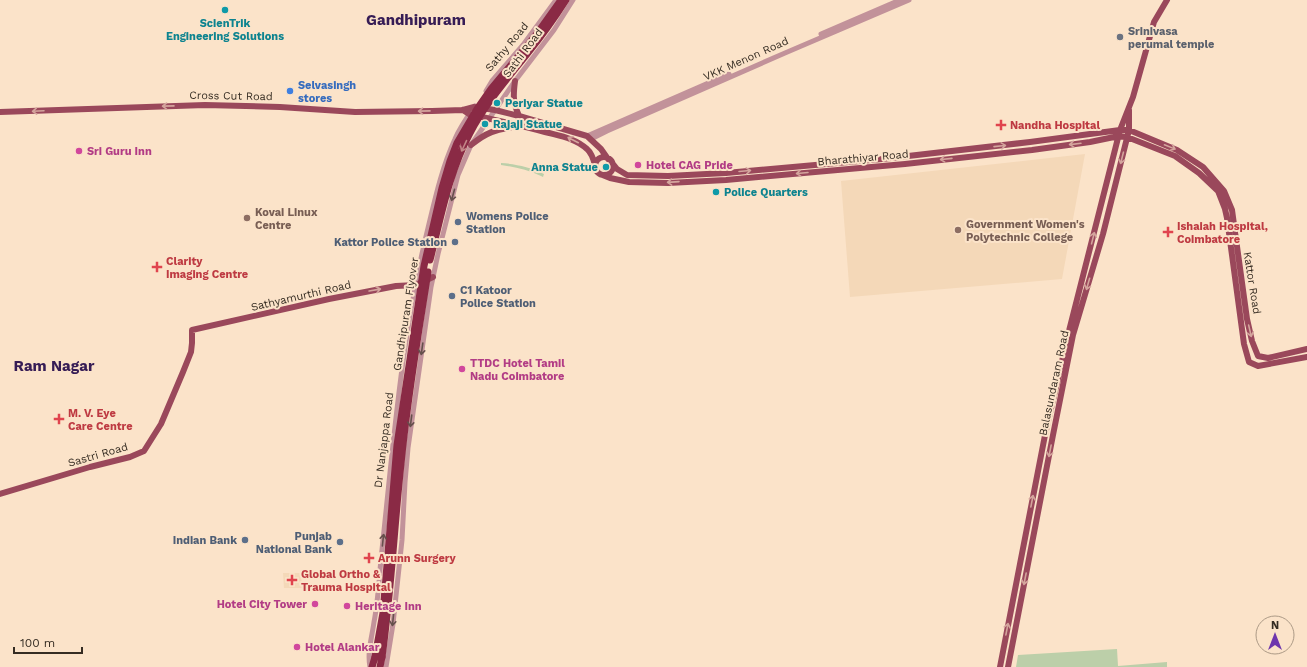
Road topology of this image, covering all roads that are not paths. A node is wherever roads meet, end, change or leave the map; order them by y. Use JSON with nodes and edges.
{"nodes":[{"id":1,"x":556,"y":0,"type":"edge"},
{"id":2,"x":560,"y":0,"type":"edge"},
{"id":3,"x":566,"y":0,"type":"edge"},
{"id":4,"x":573,"y":0,"type":"edge"},
{"id":5,"x":900,"y":0,"type":"edge"},
{"id":6,"x":909,"y":0,"type":"edge"},
{"id":7,"x":1167,"y":0,"type":"edge"},
{"id":8,"x":515,"y":80,"type":"junction"},
{"id":9,"x":1129,"y":106,"type":"junction"},
{"id":10,"x":474,"y":107,"type":"junction"},
{"id":11,"x":463,"y":110,"type":"junction"},
{"id":12,"x":495,"y":110,"type":"junction"},
{"id":13,"x":0,"y":112,"type":"edge"},
{"id":14,"x":469,"y":114,"type":"junction"},
{"id":15,"x":519,"y":116,"type":"junction"},
{"id":16,"x":489,"y":119,"type":"junction"},
{"id":17,"x":521,"y":125,"type":"junction"},
{"id":18,"x":1120,"y":130,"type":"junction"},
{"id":19,"x":1129,"y":130,"type":"junction"},
{"id":20,"x":1119,"y":136,"type":"junction"},
{"id":21,"x":1127,"y":137,"type":"junction"},
{"id":22,"x":589,"y":138,"type":"junction"},
{"id":23,"x":471,"y":145,"type":"junction"},
{"id":24,"x":610,"y":161,"type":"junction"},
{"id":25,"x":598,"y":171,"type":"junction"},
{"id":26,"x":433,"y":277,"type":"junction"},
{"id":27,"x":416,"y":284,"type":"junction"},
{"id":28,"x":192,"y":330,"type":"joint"},
{"id":29,"x":1307,"y":349,"type":"edge"},
{"id":30,"x":1307,"y":357,"type":"edge"},
{"id":31,"x":0,"y":494,"type":"edge"},
{"id":32,"x":378,"y":657,"type":"junction"},
{"id":33,"x":371,"y":667,"type":"edge"},
{"id":34,"x":380,"y":667,"type":"edge"},
{"id":35,"x":386,"y":667,"type":"edge"},
{"id":36,"x":1000,"y":667,"type":"edge"},
{"id":37,"x":1008,"y":667,"type":"edge"}],
"edges":[{"from":1,"to":10,"type":"street","name":"Sathy Road"},
{"from":2,"to":32,"type":"highway","name":"Gandhipuram Flyover","bridge":true},
{"from":3,"to":32,"type":"highway","name":"Gandhipuram Flyover","one_way":true,"bridge":true},
{"from":4,"to":8,"type":"street","name":"Sathi Road"},
{"from":5,"to":22,"type":"street","name":"VKK Menon Road"},
{"from":6,"to":22,"type":"street","name":"VKK Menon Road"},
{"from":7,"to":9,"type":"main road"},
{"from":8,"to":12,"type":"street","name":"Sathi Road"},
{"from":8,"to":15,"type":"main road"},
{"from":9,"to":18,"type":"main road","name":"Balasundaram Road"},
{"from":9,"to":19,"type":"main road","name":"Balasundaram Road"},
{"from":10,"to":11,"type":"main road","name":"Cross Cut Road"},
{"from":10,"to":12,"type":"main road"},
{"from":10,"to":14,"type":"street","name":"Dr Nanjappa Road"},
{"from":11,"to":13,"type":"main road","name":"Cross Cut Road","one_way":true},
{"from":11,"to":14,"type":"main road"},
{"from":12,"to":15,"type":"main road"},
{"from":12,"to":16,"type":"street","name":"Sathi Road"},
{"from":14,"to":16,"type":"main road"},
{"from":14,"to":27,"type":"street","name":"Dr Nanjappa Road"},
{"from":15,"to":22,"type":"main road"},
{"from":16,"to":17,"type":"main road"},
{"from":16,"to":23,"type":"street"},
{"from":17,"to":23,"type":"main road"},
{"from":25,"to":17,"type":"main road","one_way":true},
{"from":18,"to":19,"type":"main road","name":"Kattor Road"},
{"from":18,"to":20,"type":"main road","name":"Balasundaram Road"},
{"from":24,"to":18,"type":"main road","name":"Bharathiyar Road","one_way":true},
{"from":19,"to":21,"type":"main road","name":"Balasundaram Road"},
{"from":19,"to":29,"type":"main road","name":"Kattor Road","one_way":true},
{"from":20,"to":21,"type":"main road","name":"Bharathiyar Road"},
{"from":20,"to":25,"type":"main road","name":"Bharathiyar Road","one_way":true},
{"from":36,"to":20,"type":"main road","name":"Balasundaram Road","one_way":true},
{"from":21,"to":30,"type":"main road","name":"Kattor Road"},
{"from":21,"to":37,"type":"main road","name":"Balasundaram Road","one_way":true},
{"from":22,"to":24,"type":"main road","name":"Bharathiyar Road"},
{"from":23,"to":26,"type":"street","one_way":true},
{"from":24,"to":25,"type":"main road"},
{"from":24,"to":25,"type":"main road"},
{"from":26,"to":27,"type":"main road","name":"Sathyamurthi Road"},
{"from":26,"to":35,"type":"street","one_way":true},
{"from":28,"to":27,"type":"main road","name":"Sathyamurthi Road","one_way":true},
{"from":33,"to":27,"type":"street","name":"Dr Nanjappa Road","one_way":true},
{"from":28,"to":31,"type":"main road","name":"Sastri Road"},
{"from":32,"to":33,"type":"highway","name":"Gandhipuram Flyover"},
{"from":32,"to":34,"type":"highway","name":"Gandhipuram Flyover"}]}
